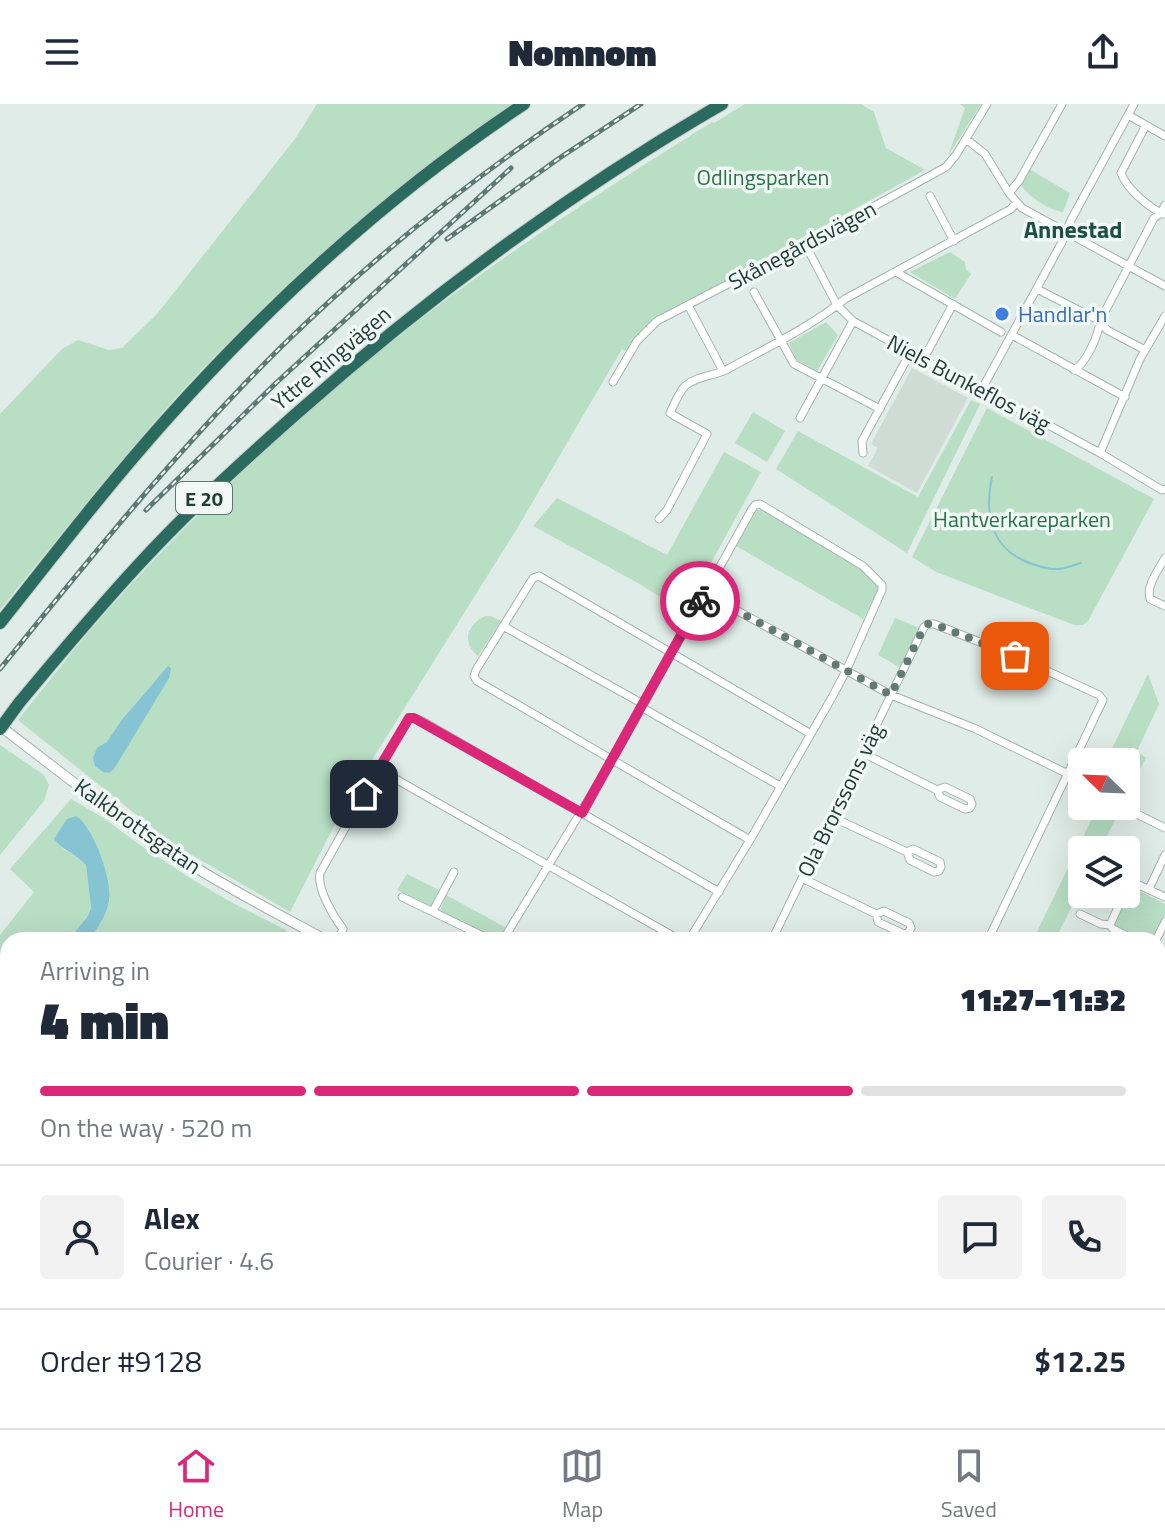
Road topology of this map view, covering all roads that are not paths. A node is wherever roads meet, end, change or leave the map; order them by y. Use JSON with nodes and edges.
{"nodes":[{"id":1,"x":524,"y":104,"type":"edge"},
{"id":2,"x":722,"y":104,"type":"edge"},
{"id":3,"x":987,"y":104,"type":"edge"},
{"id":4,"x":1062,"y":104,"type":"edge"},
{"id":5,"x":1134,"y":104,"type":"edge"},
{"id":6,"x":1128,"y":115,"type":"junction"},
{"id":7,"x":1146,"y":125,"type":"junction"},
{"id":8,"x":1165,"y":136,"type":"edge"},
{"id":9,"x":966,"y":139,"type":"junction"},
{"id":10,"x":1009,"y":193,"type":"junction"},
{"id":11,"x":930,"y":196,"type":"dead end"},
{"id":12,"x":1016,"y":203,"type":"junction"},
{"id":13,"x":1164,"y":211,"type":"edge"},
{"id":14,"x":1066,"y":232,"type":"junction"},
{"id":15,"x":954,"y":241,"type":"junction"},
{"id":16,"x":805,"y":244,"type":"junction"},
{"id":17,"x":1127,"y":267,"type":"junction"},
{"id":18,"x":896,"y":272,"type":"junction"},
{"id":19,"x":1165,"y":286,"type":"edge"},
{"id":20,"x":1037,"y":289,"type":"junction"},
{"id":21,"x":754,"y":292,"type":"dead end"},
{"id":22,"x":953,"y":304,"type":"junction"},
{"id":23,"x":688,"y":305,"type":"junction"},
{"id":24,"x":837,"y":305,"type":"junction"},
{"id":25,"x":1165,"y":316,"type":"edge"},
{"id":26,"x":853,"y":321,"type":"junction"},
{"id":27,"x":1100,"y":321,"type":"junction"},
{"id":28,"x":1001,"y":332,"type":"dead end"},
{"id":29,"x":1012,"y":335,"type":"junction"},
{"id":30,"x":780,"y":340,"type":"junction"},
{"id":31,"x":1145,"y":350,"type":"junction"},
{"id":32,"x":910,"y":353,"type":"junction"},
{"id":33,"x":923,"y":360,"type":"junction"},
{"id":34,"x":1074,"y":370,"type":"junction"},
{"id":35,"x":723,"y":371,"type":"junction"},
{"id":36,"x":822,"y":378,"type":"junction"},
{"id":37,"x":613,"y":382,"type":"dead end"},
{"id":38,"x":982,"y":389,"type":"junction"},
{"id":39,"x":1125,"y":397,"type":"junction"},
{"id":40,"x":880,"y":409,"type":"junction"},
{"id":41,"x":800,"y":418,"type":"dead end"},
{"id":42,"x":863,"y":453,"type":"dead end"},
{"id":43,"x":1100,"y":453,"type":"junction"},
{"id":44,"x":1165,"y":489,"type":"edge"},
{"id":45,"x":659,"y":519,"type":"dead end"},
{"id":46,"x":1165,"y":558,"type":"edge"},
{"id":47,"x":705,"y":593,"type":"junction"},
{"id":48,"x":1165,"y":606,"type":"edge"},
{"id":49,"x":0,"y":623,"type":"edge"},
{"id":50,"x":503,"y":626,"type":"junction"},
{"id":51,"x":671,"y":653,"type":"junction"},
{"id":52,"x":846,"y":671,"type":"junction"},
{"id":53,"x":891,"y":695,"type":"junction"},
{"id":54,"x":642,"y":706,"type":"junction"},
{"id":55,"x":0,"y":728,"type":"edge"},
{"id":56,"x":811,"y":734,"type":"junction"},
{"id":57,"x":1080,"y":748,"type":"edge"},
{"id":58,"x":863,"y":753,"type":"junction"},
{"id":59,"x":613,"y":759,"type":"junction"},
{"id":60,"x":378,"y":769,"type":"junction"},
{"id":61,"x":1068,"y":774,"type":"joint"},
{"id":62,"x":780,"y":786,"type":"junction"},
{"id":63,"x":937,"y":790,"type":"dead end"},
{"id":64,"x":582,"y":813,"type":"junction"},
{"id":65,"x":1140,"y":816,"type":"edge"},
{"id":66,"x":832,"y":817,"type":"junction"},
{"id":67,"x":1165,"y":828,"type":"edge"},
{"id":68,"x":750,"y":840,"type":"junction"},
{"id":69,"x":907,"y":852,"type":"dead end"},
{"id":70,"x":1165,"y":855,"type":"edge"},
{"id":71,"x":549,"y":865,"type":"junction"},
{"id":72,"x":454,"y":872,"type":"dead end"},
{"id":73,"x":802,"y":878,"type":"junction"},
{"id":74,"x":1140,"y":885,"type":"edge"},
{"id":75,"x":1149,"y":889,"type":"junction"},
{"id":76,"x":719,"y":892,"type":"junction"},
{"id":77,"x":402,"y":897,"type":"dead end"},
{"id":78,"x":1165,"y":897,"type":"edge"},
{"id":79,"x":1118,"y":908,"type":"edge"},
{"id":80,"x":433,"y":911,"type":"junction"},
{"id":81,"x":876,"y":914,"type":"junction"},
{"id":82,"x":1080,"y":914,"type":"dead end"},
{"id":83,"x":1110,"y":925,"type":"junction"},
{"id":84,"x":311,"y":932,"type":"edge"},
{"id":85,"x":342,"y":932,"type":"edge"},
{"id":86,"x":475,"y":932,"type":"edge"},
{"id":87,"x":508,"y":932,"type":"edge"},
{"id":88,"x":666,"y":932,"type":"edge"},
{"id":89,"x":694,"y":932,"type":"edge"},
{"id":90,"x":776,"y":932,"type":"edge"},
{"id":91,"x":900,"y":932,"type":"edge"},
{"id":92,"x":909,"y":932,"type":"edge"},
{"id":93,"x":992,"y":932,"type":"edge"},
{"id":94,"x":1116,"y":932,"type":"edge"}],
"edges":[{"from":1,"to":49,"type":"highway"},
{"from":2,"to":55,"type":"highway","name":"Yttre Ringvägen","number":"E 20","bridge":true},
{"from":3,"to":9,"type":"street","name":"Skånegårdsvägen"},
{"from":4,"to":10,"type":"street"},
{"from":5,"to":6,"type":"street"},
{"from":6,"to":7,"type":"street"},
{"from":6,"to":14,"type":"street"},
{"from":7,"to":8,"type":"street"},
{"from":7,"to":13,"type":"street"},
{"from":9,"to":10,"type":"street"},
{"from":9,"to":16,"type":"street","name":"Skånegårdsvägen"},
{"from":10,"to":12,"type":"street"},
{"from":11,"to":15,"type":"street"},
{"from":12,"to":14,"type":"street"},
{"from":12,"to":15,"type":"street"},
{"from":13,"to":17,"type":"street"},
{"from":14,"to":17,"type":"street"},
{"from":14,"to":20,"type":"street"},
{"from":15,"to":18,"type":"street"},
{"from":16,"to":23,"type":"street","name":"Skånegårdsvägen"},
{"from":16,"to":24,"type":"street","name":"Niels Bunkeflos väg"},
{"from":17,"to":19,"type":"street"},
{"from":17,"to":27,"type":"street"},
{"from":18,"to":22,"type":"street"},
{"from":18,"to":24,"type":"street"},
{"from":20,"to":27,"type":"street"},
{"from":20,"to":29,"type":"street"},
{"from":21,"to":30,"type":"street"},
{"from":22,"to":28,"type":"street"},
{"from":22,"to":33,"type":"street"},
{"from":23,"to":35,"type":"street"},
{"from":23,"to":37,"type":"street","name":"Skånegårdsvägen"},
{"from":24,"to":26,"type":"street","name":"Niels Bunkeflos väg"},
{"from":24,"to":30,"type":"street"},
{"from":25,"to":31,"type":"street"},
{"from":26,"to":32,"type":"street","name":"Niels Bunkeflos väg"},
{"from":26,"to":36,"type":"street"},
{"from":27,"to":31,"type":"street"},
{"from":27,"to":34,"type":"street"},
{"from":29,"to":34,"type":"street"},
{"from":29,"to":38,"type":"street"},
{"from":30,"to":35,"type":"street"},
{"from":30,"to":36,"type":"street"},
{"from":31,"to":39,"type":"street"},
{"from":32,"to":33,"type":"street","name":"Niels Bunkeflos väg"},
{"from":32,"to":40,"type":"street"},
{"from":33,"to":38,"type":"street","name":"Niels Bunkeflos väg"},
{"from":34,"to":39,"type":"street"},
{"from":35,"to":45,"type":"street"},
{"from":36,"to":40,"type":"street"},
{"from":36,"to":41,"type":"street"},
{"from":38,"to":43,"type":"street","name":"Niels Bunkeflos väg"},
{"from":39,"to":43,"type":"street"},
{"from":40,"to":42,"type":"street"},
{"from":43,"to":44,"type":"street","name":"Niels Bunkeflos väg"},
{"from":46,"to":48,"type":"street"},
{"from":47,"to":51,"type":"street"},
{"from":47,"to":52,"type":"street"},
{"from":47,"to":52,"type":"street"},
{"from":50,"to":51,"type":"street"},
{"from":50,"to":54,"type":"street"},
{"from":50,"to":59,"type":"street"},
{"from":51,"to":54,"type":"street"},
{"from":51,"to":56,"type":"street"},
{"from":52,"to":53,"type":"street"},
{"from":52,"to":56,"type":"street"},
{"from":53,"to":57,"type":"street","name":"Ola Brorssons väg"},
{"from":53,"to":58,"type":"street","name":"Ola Brorssons väg"},
{"from":53,"to":61,"type":"street"},
{"from":54,"to":59,"type":"street"},
{"from":54,"to":62,"type":"street"},
{"from":55,"to":84,"type":"street","name":"Kalkbrottsgatan"},
{"from":56,"to":62,"type":"street"},
{"from":58,"to":63,"type":"street"},
{"from":58,"to":66,"type":"street","name":"Ola Brorssons väg"},
{"from":59,"to":64,"type":"street"},
{"from":59,"to":68,"type":"street"},
{"from":60,"to":64,"type":"street"},
{"from":60,"to":71,"type":"street"},
{"from":60,"to":85,"type":"street"},
{"from":61,"to":93,"type":"street"},
{"from":62,"to":68,"type":"street"},
{"from":64,"to":71,"type":"street"},
{"from":64,"to":76,"type":"street"},
{"from":65,"to":67,"type":"street"},
{"from":66,"to":69,"type":"street"},
{"from":66,"to":73,"type":"street","name":"Ola Brorssons väg"},
{"from":68,"to":76,"type":"street"},
{"from":70,"to":75,"type":"street"},
{"from":71,"to":87,"type":"street"},
{"from":71,"to":88,"type":"street"},
{"from":72,"to":80,"type":"street"},
{"from":73,"to":81,"type":"street"},
{"from":73,"to":90,"type":"street","name":"Ola Brorssons väg"},
{"from":74,"to":75,"type":"street"},
{"from":75,"to":78,"type":"street"},
{"from":76,"to":89,"type":"street"},
{"from":77,"to":80,"type":"street"},
{"from":79,"to":83,"type":"street"},
{"from":80,"to":86,"type":"street"},
{"from":81,"to":91,"type":"street"},
{"from":81,"to":92,"type":"street"},
{"from":82,"to":83,"type":"street"},
{"from":83,"to":94,"type":"street"}]}
